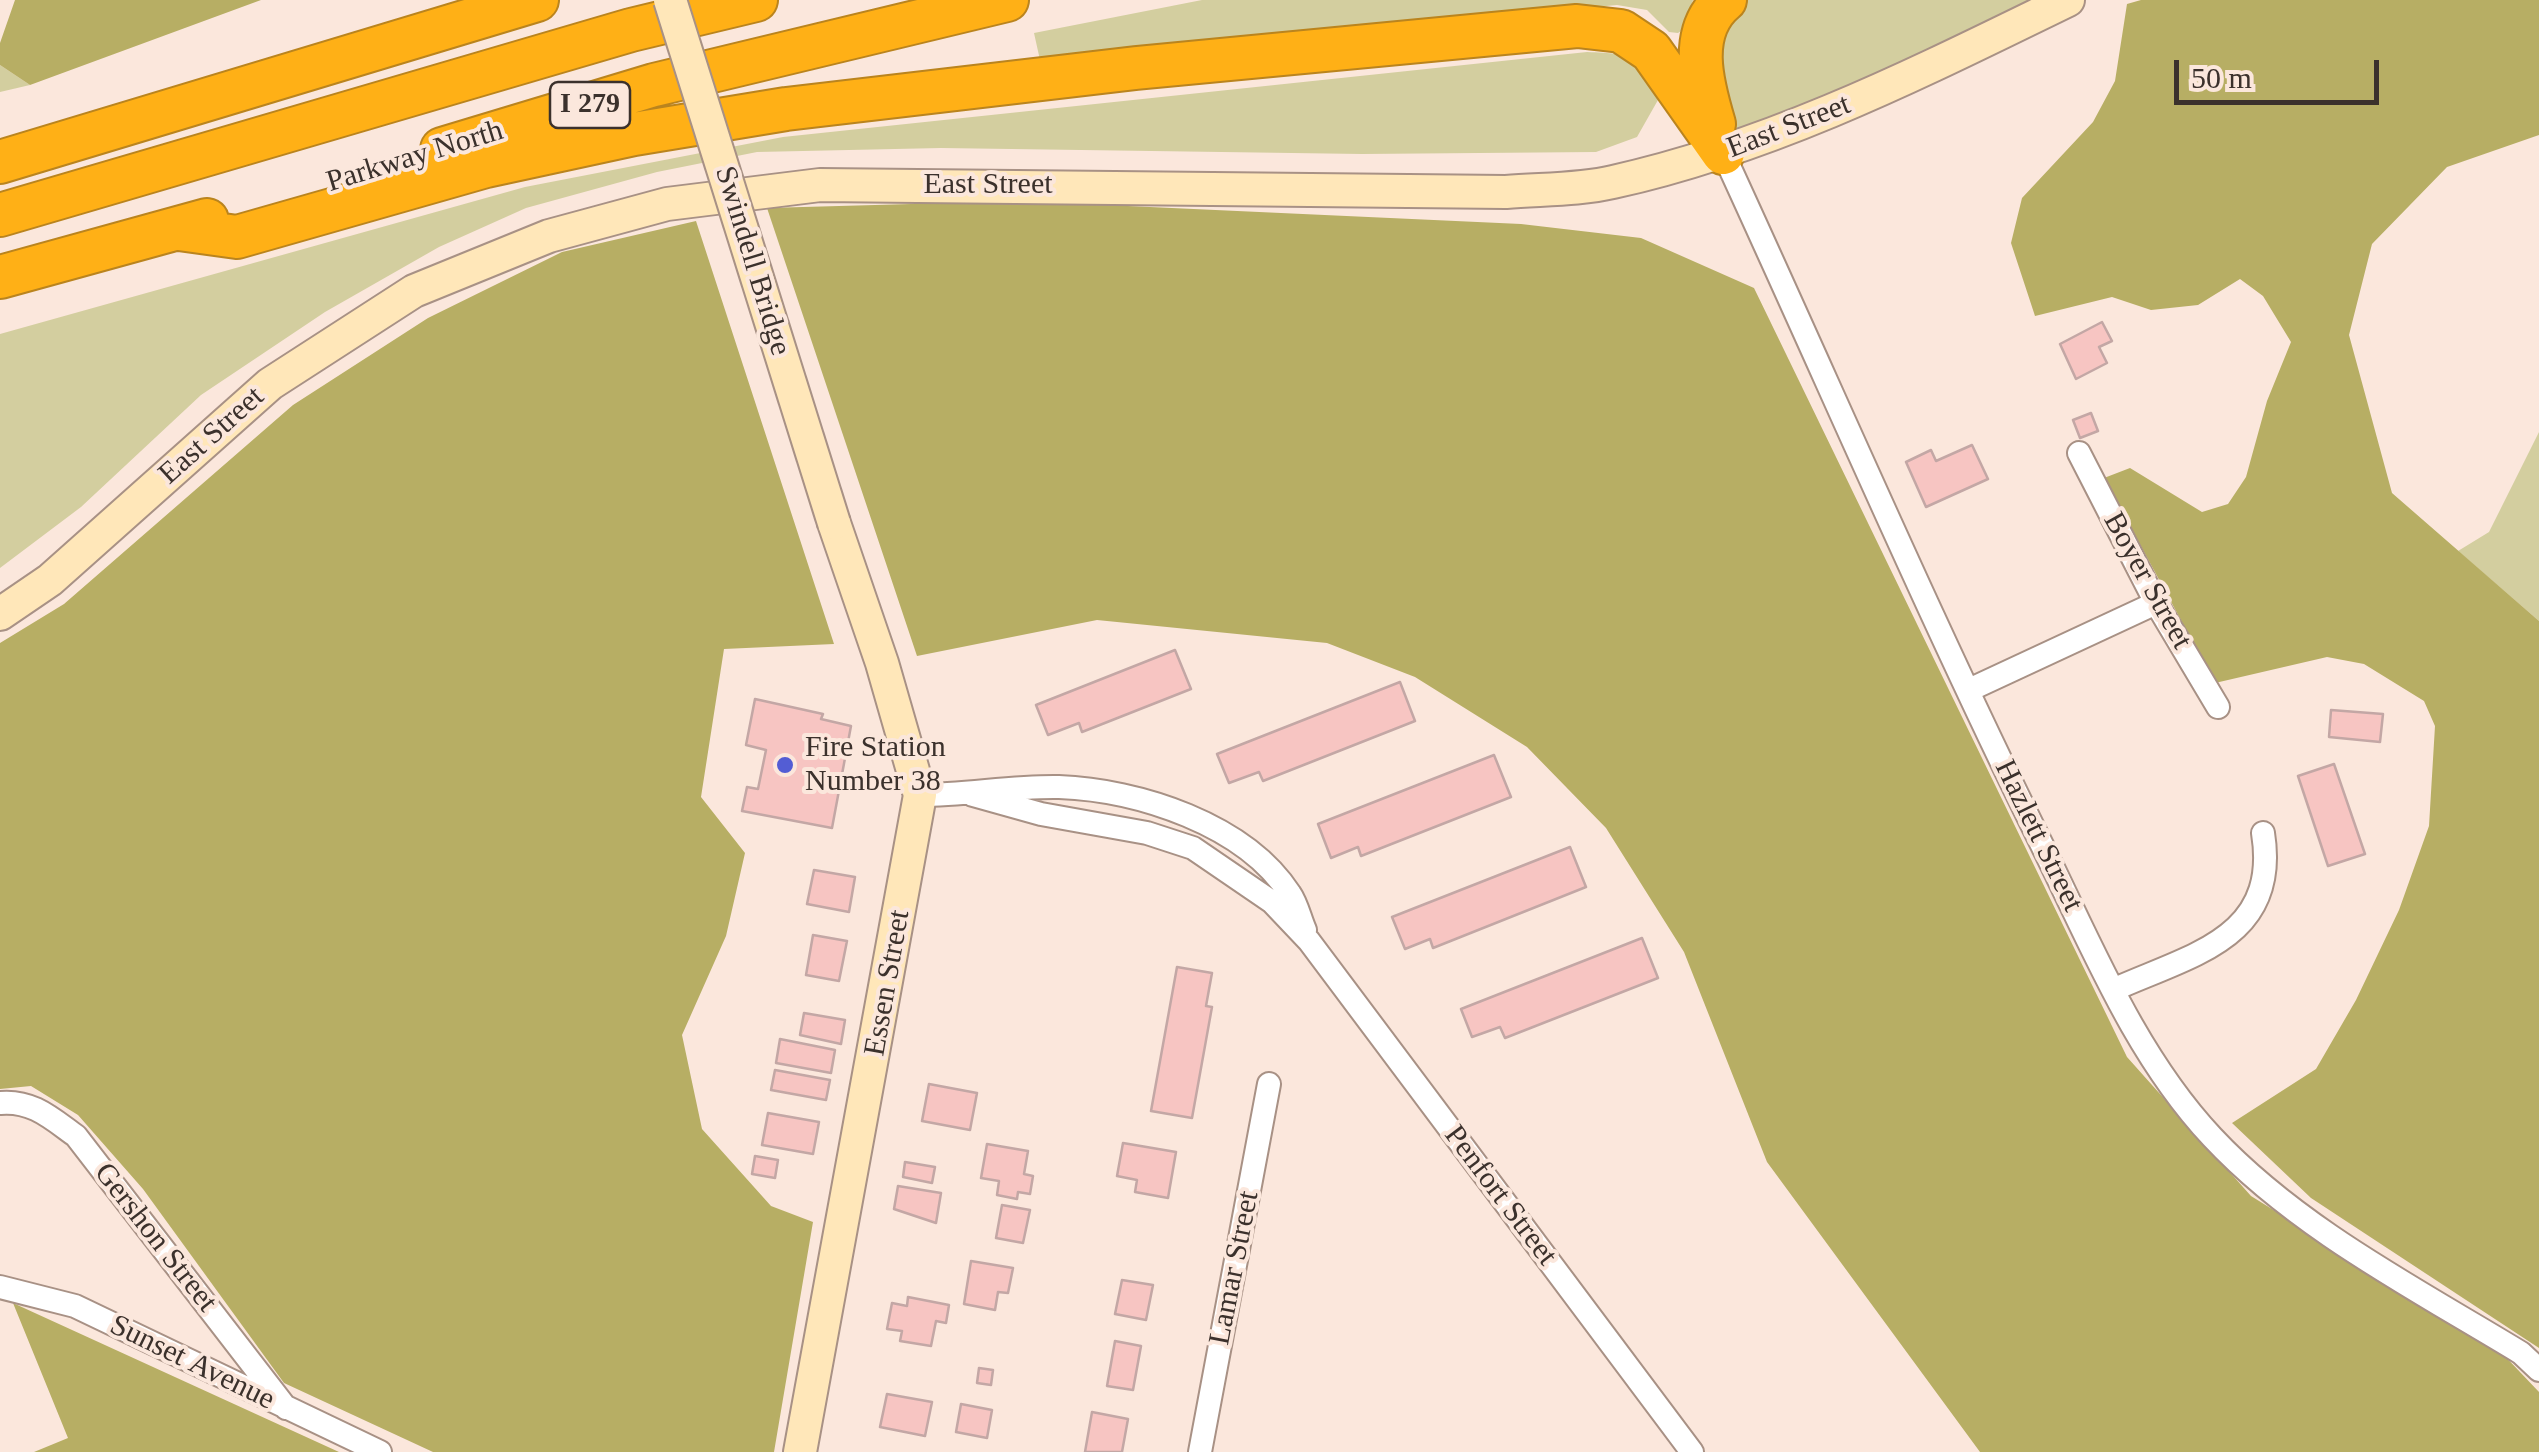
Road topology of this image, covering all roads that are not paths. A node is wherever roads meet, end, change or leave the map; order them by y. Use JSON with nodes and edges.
{"nodes":[{"id":1,"x":538,"y":0,"type":"edge"},
{"id":2,"x":670,"y":0,"type":"edge"},
{"id":3,"x":756,"y":0,"type":"edge"},
{"id":4,"x":1007,"y":0,"type":"edge"},
{"id":5,"x":1725,"y":0,"type":"edge"},
{"id":6,"x":2068,"y":0,"type":"edge"},
{"id":7,"x":1723,"y":153,"type":"junction"},
{"id":8,"x":0,"y":162,"type":"edge"},
{"id":9,"x":0,"y":215,"type":"edge"},
{"id":10,"x":179,"y":229,"type":"junction"},
{"id":11,"x":0,"y":277,"type":"edge"},
{"id":12,"x":2078,"y":453,"type":"dead end"},
{"id":13,"x":834,"y":523,"type":"joint"},
{"id":14,"x":2156,"y":602,"type":"junction"},
{"id":15,"x":0,"y":614,"type":"edge"},
{"id":16,"x":1969,"y":690,"type":"junction"},
{"id":17,"x":2218,"y":707,"type":"dead end"},
{"id":18,"x":920,"y":795,"type":"junction"},
{"id":19,"x":2263,"y":833,"type":"dead end"},
{"id":20,"x":2113,"y":990,"type":"junction"},
{"id":21,"x":1269,"y":1084,"type":"dead end"},
{"id":22,"x":0,"y":1103,"type":"edge"},
{"id":23,"x":0,"y":1287,"type":"edge"},
{"id":24,"x":2539,"y":1370,"type":"edge"},
{"id":25,"x":286,"y":1408,"type":"junction"},
{"id":26,"x":380,"y":1452,"type":"edge"},
{"id":27,"x":800,"y":1452,"type":"edge"},
{"id":28,"x":1200,"y":1452,"type":"edge"},
{"id":29,"x":1692,"y":1452,"type":"edge"}],
"edges":[{"from":1,"to":8,"type":"highway"},
{"from":2,"to":13,"type":"main road","name":"Swindell Bridge","bridge":true},
{"from":3,"to":9,"type":"highway"},
{"from":4,"to":10,"type":"highway","name":"Parkway North","number":"I 279"},
{"from":5,"to":7,"type":"highway"},
{"from":6,"to":7,"type":"main road","name":"East Street"},
{"from":7,"to":10,"type":"highway"},
{"from":7,"to":15,"type":"main road","name":"East Street"},
{"from":7,"to":16,"type":"street","name":"Hazlett Street"},
{"from":10,"to":11,"type":"highway","name":"Parkway North","number":"I 279"},
{"from":12,"to":14,"type":"street","name":"Boyer Street"},
{"from":13,"to":18,"type":"main road","name":"Essen Street"},
{"from":14,"to":16,"type":"street"},
{"from":14,"to":17,"type":"street","name":"Boyer Street"},
{"from":16,"to":20,"type":"street","name":"Hazlett Street"},
{"from":18,"to":27,"type":"main road","name":"Essen Street"},
{"from":18,"to":29,"type":"street","name":"Penfort Street"},
{"from":19,"to":20,"type":"street"},
{"from":20,"to":24,"type":"street","name":"Hazlett Street"},
{"from":21,"to":28,"type":"street","name":"Lamar Street"},
{"from":22,"to":25,"type":"street","name":"Gershon Street"},
{"from":23,"to":25,"type":"street","name":"Sunset Avenue"},
{"from":25,"to":26,"type":"street","name":"Sunset Avenue"}]}
